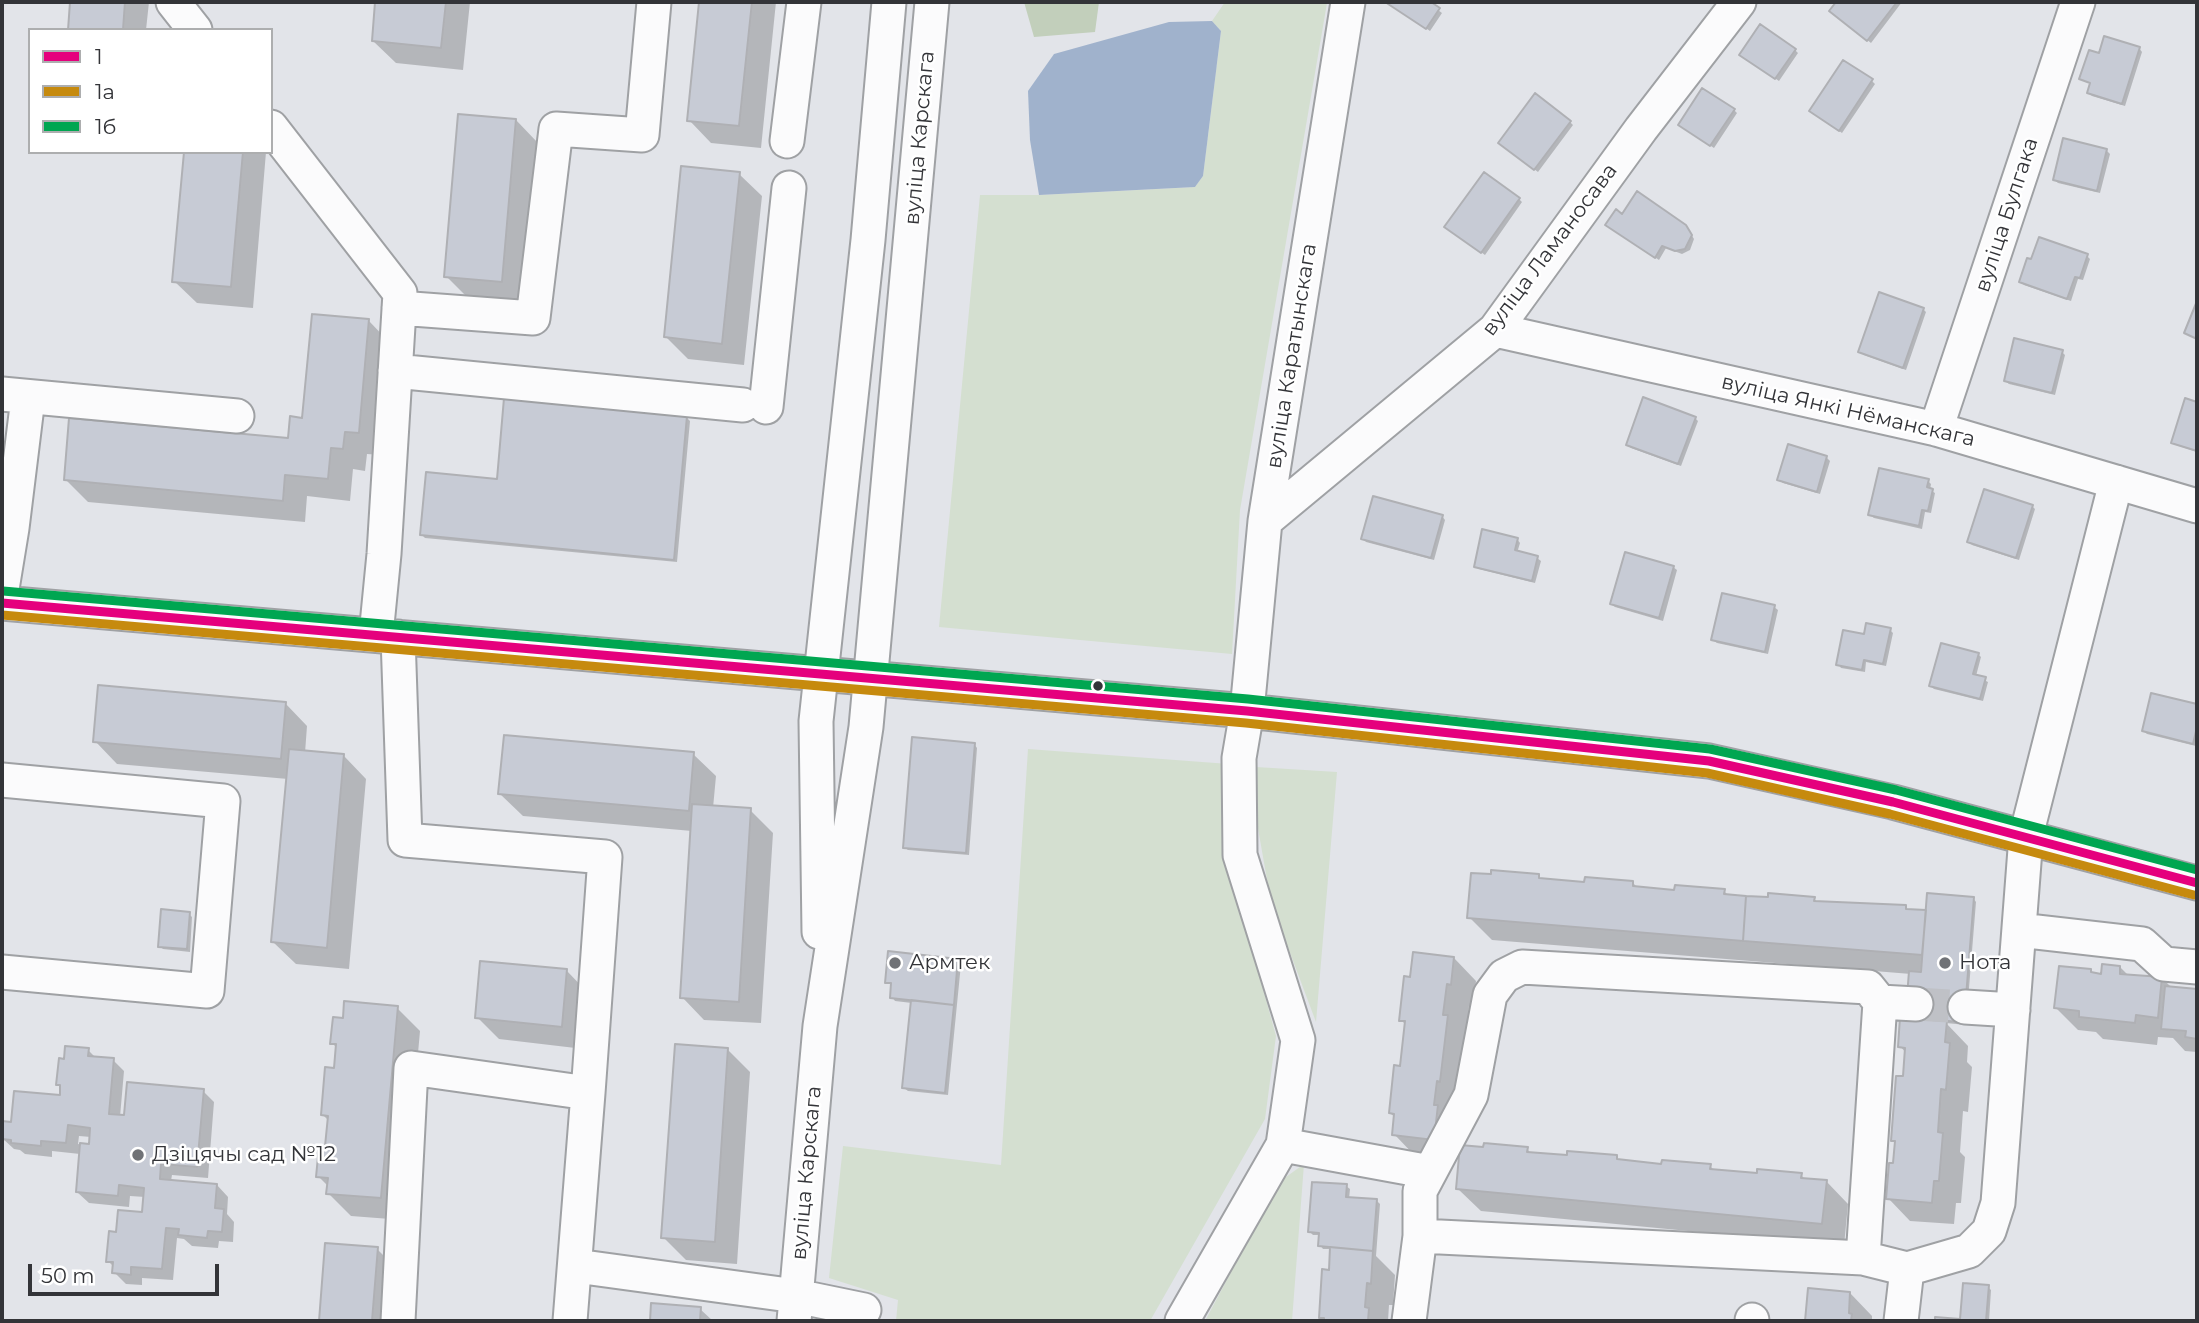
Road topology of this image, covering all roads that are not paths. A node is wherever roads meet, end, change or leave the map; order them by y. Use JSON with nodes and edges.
{"nodes":[{"id":1,"x":173,"y":2,"type":"edge"},
{"id":2,"x":654,"y":2,"type":"edge"},
{"id":3,"x":804,"y":2,"type":"edge"},
{"id":4,"x":889,"y":2,"type":"edge"},
{"id":5,"x":932,"y":2,"type":"edge"},
{"id":6,"x":1349,"y":2,"type":"edge"},
{"id":7,"x":1739,"y":2,"type":"edge"},
{"id":8,"x":2078,"y":2,"type":"edge"},
{"id":9,"x":193,"y":28,"type":"edge"},
{"id":10,"x":273,"y":130,"type":"edge"},
{"id":11,"x":788,"y":141,"type":"dead end"},
{"id":12,"x":789,"y":188,"type":"dead end"},
{"id":13,"x":399,"y":308,"type":"junction"},
{"id":14,"x":1495,"y":330,"type":"junction"},
{"id":15,"x":395,"y":371,"type":"junction"},
{"id":16,"x":15,"y":396,"type":"edge"},
{"id":17,"x":236,"y":416,"type":"dead end"},
{"id":18,"x":1936,"y":429,"type":"junction"},
{"id":19,"x":2116,"y":482,"type":"junction"},
{"id":20,"x":2197,"y":506,"type":"edge"},
{"id":21,"x":1265,"y":521,"type":"junction"},
{"id":22,"x":2,"y":589,"type":"edge"},
{"id":23,"x":2,"y":603,"type":"edge"},
{"id":24,"x":387,"y":636,"type":"junction"},
{"id":25,"x":821,"y":675,"type":"junction"},
{"id":26,"x":870,"y":679,"type":"junction"},
{"id":27,"x":1247,"y":711,"type":"junction"},
{"id":28,"x":2,"y":780,"type":"edge"},
{"id":29,"x":2026,"y":836,"type":"junction"},
{"id":30,"x":2197,"y":883,"type":"edge"},
{"id":31,"x":2019,"y":930,"type":"junction"},
{"id":32,"x":2197,"y":967,"type":"edge"},
{"id":33,"x":2,"y":972,"type":"edge"},
{"id":34,"x":1880,"y":1002,"type":"junction"},
{"id":35,"x":1916,"y":1004,"type":"tunnel mouth"},
{"id":36,"x":1965,"y":1007,"type":"tunnel mouth"},
{"id":37,"x":2013,"y":1010,"type":"junction"},
{"id":38,"x":820,"y":1026,"type":"junction"},
{"id":39,"x":588,"y":1093,"type":"junction"},
{"id":40,"x":1283,"y":1145,"type":"junction"},
{"id":41,"x":1430,"y":1172,"type":"junction"},
{"id":42,"x":1420,"y":1236,"type":"junction"},
{"id":43,"x":1863,"y":1258,"type":"junction"},
{"id":44,"x":576,"y":1266,"type":"junction"},
{"id":45,"x":1907,"y":1269,"type":"junction"},
{"id":46,"x":795,"y":1309,"type":"edge"},
{"id":47,"x":864,"y":1310,"type":"dead end"},
{"id":48,"x":398,"y":1321,"type":"edge"},
{"id":49,"x":570,"y":1321,"type":"edge"},
{"id":50,"x":1182,"y":1321,"type":"edge"},
{"id":51,"x":1409,"y":1321,"type":"edge"},
{"id":52,"x":1901,"y":1321,"type":"edge"}],
"edges":[{"from":1,"to":9,"type":"street"},
{"from":2,"to":13,"type":"street"},
{"from":3,"to":11,"type":"street"},
{"from":4,"to":25,"type":"street","name":"вуліца Карскага"},
{"from":5,"to":26,"type":"street","name":"вуліца Карскага"},
{"from":6,"to":21,"type":"street","name":"вуліца Каратынскага"},
{"from":7,"to":14,"type":"street","name":"вуліца Ламаносава"},
{"from":8,"to":18,"type":"street","name":"вуліца Булгака"},
{"from":10,"to":13,"type":"street"},
{"from":12,"to":15,"type":"street"},
{"from":13,"to":15,"type":"street"},
{"from":14,"to":18,"type":"street","name":"вуліца Янкі Нёманскага"},
{"from":14,"to":21,"type":"street","name":"вуліца Ламаносава"},
{"from":15,"to":24,"type":"street"},
{"from":16,"to":17,"type":"street"},
{"from":16,"to":22,"type":"street"},
{"from":18,"to":19,"type":"street","name":"вуліца Янкі Нёманскага"},
{"from":19,"to":20,"type":"street","name":"вуліца Янкі Нёманскага"},
{"from":19,"to":29,"type":"street"},
{"from":21,"to":27,"type":"street","name":"вуліца Каратынскага"},
{"from":23,"to":24,"type":"street"},
{"from":24,"to":25,"type":"street"},
{"from":24,"to":39,"type":"street"},
{"from":25,"to":26,"type":"street"},
{"from":25,"to":38,"type":"street","name":"вуліца Карскага"},
{"from":26,"to":27,"type":"street"},
{"from":26,"to":38,"type":"street","name":"вуліца Карскага"},
{"from":27,"to":29,"type":"street"},
{"from":27,"to":40,"type":"street","name":"вуліца Каратынскага"},
{"from":28,"to":33,"type":"street"},
{"from":29,"to":30,"type":"street"},
{"from":29,"to":31,"type":"street"},
{"from":31,"to":32,"type":"street"},
{"from":31,"to":37,"type":"street"},
{"from":34,"to":35,"type":"street"},
{"from":34,"to":41,"type":"street"},
{"from":34,"to":43,"type":"street"},
{"from":36,"to":37,"type":"street"},
{"from":37,"to":45,"type":"street"},
{"from":38,"to":46,"type":"street","name":"вуліца Карскага"},
{"from":39,"to":44,"type":"street"},
{"from":39,"to":48,"type":"street"},
{"from":40,"to":41,"type":"street"},
{"from":40,"to":50,"type":"street"},
{"from":41,"to":42,"type":"street"},
{"from":42,"to":43,"type":"street"},
{"from":42,"to":51,"type":"street"},
{"from":43,"to":45,"type":"street"},
{"from":44,"to":46,"type":"street"},
{"from":44,"to":49,"type":"street"},
{"from":45,"to":52,"type":"street"},
{"from":46,"to":47,"type":"street"}]}
